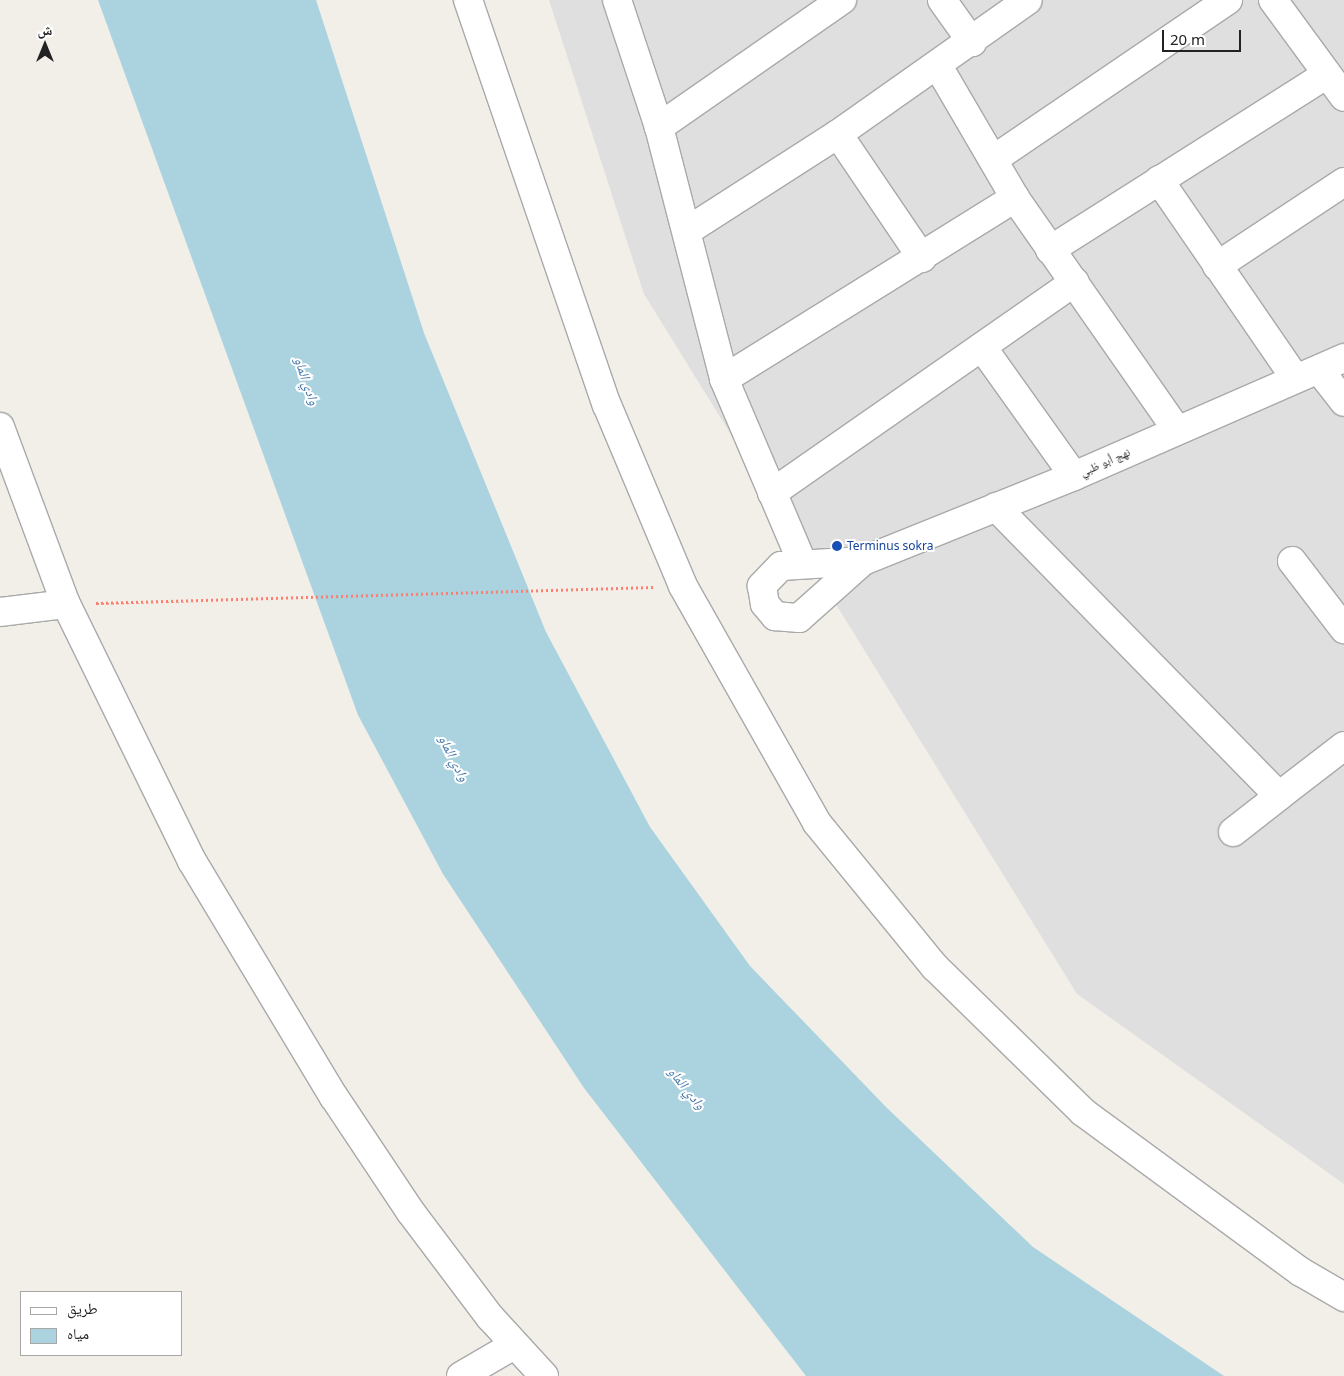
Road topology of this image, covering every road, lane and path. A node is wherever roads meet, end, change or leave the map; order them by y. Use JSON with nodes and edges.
{"nodes":[{"id":1,"x":468,"y":0,"type":"edge"},
{"id":2,"x":842,"y":0,"type":"edge"},
{"id":3,"x":942,"y":0,"type":"edge"},
{"id":4,"x":1028,"y":0,"type":"edge"},
{"id":5,"x":1228,"y":0,"type":"edge"},
{"id":6,"x":1274,"y":0,"type":"edge"},
{"id":7,"x":619,"y":1,"type":"edge"},
{"id":8,"x":972,"y":42,"type":"junction"},
{"id":9,"x":938,"y":66,"type":"junction"},
{"id":10,"x":1327,"y":74,"type":"junction"},
{"id":11,"x":1344,"y":97,"type":"edge"},
{"id":12,"x":659,"y":127,"type":"junction"},
{"id":13,"x":838,"y":134,"type":"junction"},
{"id":14,"x":994,"y":159,"type":"junction"},
{"id":15,"x":1159,"y":180,"type":"junction"},
{"id":16,"x":1344,"y":182,"type":"edge"},
{"id":17,"x":1015,"y":198,"type":"junction"},
{"id":18,"x":687,"y":231,"type":"junction"},
{"id":19,"x":1050,"y":250,"type":"junction"},
{"id":20,"x":922,"y":258,"type":"junction"},
{"id":21,"x":1217,"y":266,"type":"junction"},
{"id":22,"x":1075,"y":282,"type":"junction"},
{"id":23,"x":982,"y":347,"type":"junction"},
{"id":24,"x":1344,"y":358,"type":"edge"},
{"id":25,"x":1308,"y":375,"type":"junction"},
{"id":26,"x":724,"y":379,"type":"junction"},
{"id":27,"x":1344,"y":402,"type":"edge"},
{"id":28,"x":0,"y":427,"type":"edge"},
{"id":29,"x":1176,"y":430,"type":"junction"},
{"id":30,"x":1074,"y":476,"type":"junction"},
{"id":31,"x":772,"y":493,"type":"junction"},
{"id":32,"x":996,"y":507,"type":"junction"},
{"id":33,"x":1292,"y":560,"type":"dead end"},
{"id":34,"x":863,"y":561,"type":"junction"},
{"id":35,"x":803,"y":564,"type":"junction"},
{"id":36,"x":682,"y":586,"type":"junction"},
{"id":37,"x":66,"y":604,"type":"junction"},
{"id":38,"x":0,"y":612,"type":"edge"},
{"id":39,"x":1344,"y":629,"type":"edge"},
{"id":40,"x":1344,"y":746,"type":"edge"},
{"id":41,"x":1279,"y":796,"type":"junction"},
{"id":42,"x":1233,"y":832,"type":"dead end"},
{"id":43,"x":1344,"y":1297,"type":"edge"},
{"id":44,"x":514,"y":1345,"type":"junction"},
{"id":45,"x":461,"y":1376,"type":"edge"},
{"id":46,"x":544,"y":1376,"type":"edge"}],
"edges":[{"from":1,"to":36,"type":"street"},
{"from":2,"to":12,"type":"street"},
{"from":3,"to":8,"type":"street"},
{"from":4,"to":8,"type":"street"},
{"from":5,"to":14,"type":"street"},
{"from":6,"to":10,"type":"street"},
{"from":7,"to":12,"type":"street"},
{"from":8,"to":9,"type":"street"},
{"from":9,"to":13,"type":"street"},
{"from":9,"to":14,"type":"street"},
{"from":10,"to":11,"type":"street"},
{"from":10,"to":15,"type":"street"},
{"from":12,"to":18,"type":"street"},
{"from":13,"to":18,"type":"street"},
{"from":13,"to":20,"type":"street"},
{"from":14,"to":17,"type":"street"},
{"from":15,"to":19,"type":"street"},
{"from":15,"to":21,"type":"street"},
{"from":16,"to":21,"type":"street"},
{"from":17,"to":19,"type":"street"},
{"from":17,"to":20,"type":"street"},
{"from":18,"to":26,"type":"street"},
{"from":19,"to":22,"type":"street"},
{"from":20,"to":26,"type":"street"},
{"from":21,"to":25,"type":"street"},
{"from":22,"to":23,"type":"street"},
{"from":22,"to":29,"type":"street"},
{"from":23,"to":30,"type":"street"},
{"from":23,"to":31,"type":"street"},
{"from":24,"to":25,"type":"street","name":"نهج أبو ظبي"},
{"from":25,"to":27,"type":"street"},
{"from":25,"to":29,"type":"street","name":"نهج أبو ظبي"},
{"from":26,"to":31,"type":"street"},
{"from":28,"to":37,"type":"street"},
{"from":29,"to":30,"type":"street","name":"نهج أبو ظبي"},
{"from":30,"to":32,"type":"street","name":"نهج أبو ظبي"},
{"from":31,"to":35,"type":"street"},
{"from":32,"to":34,"type":"street","name":"نهج أبو ظبي"},
{"from":32,"to":41,"type":"street"},
{"from":33,"to":39,"type":"street"},
{"from":34,"to":35,"type":"street"},
{"from":34,"to":35,"type":"street"},
{"from":36,"to":37,"type":"path"},
{"from":36,"to":43,"type":"street"},
{"from":37,"to":38,"type":"street"},
{"from":37,"to":44,"type":"street"},
{"from":40,"to":41,"type":"street"},
{"from":41,"to":42,"type":"street"},
{"from":44,"to":45,"type":"street"},
{"from":44,"to":46,"type":"street"}]}
